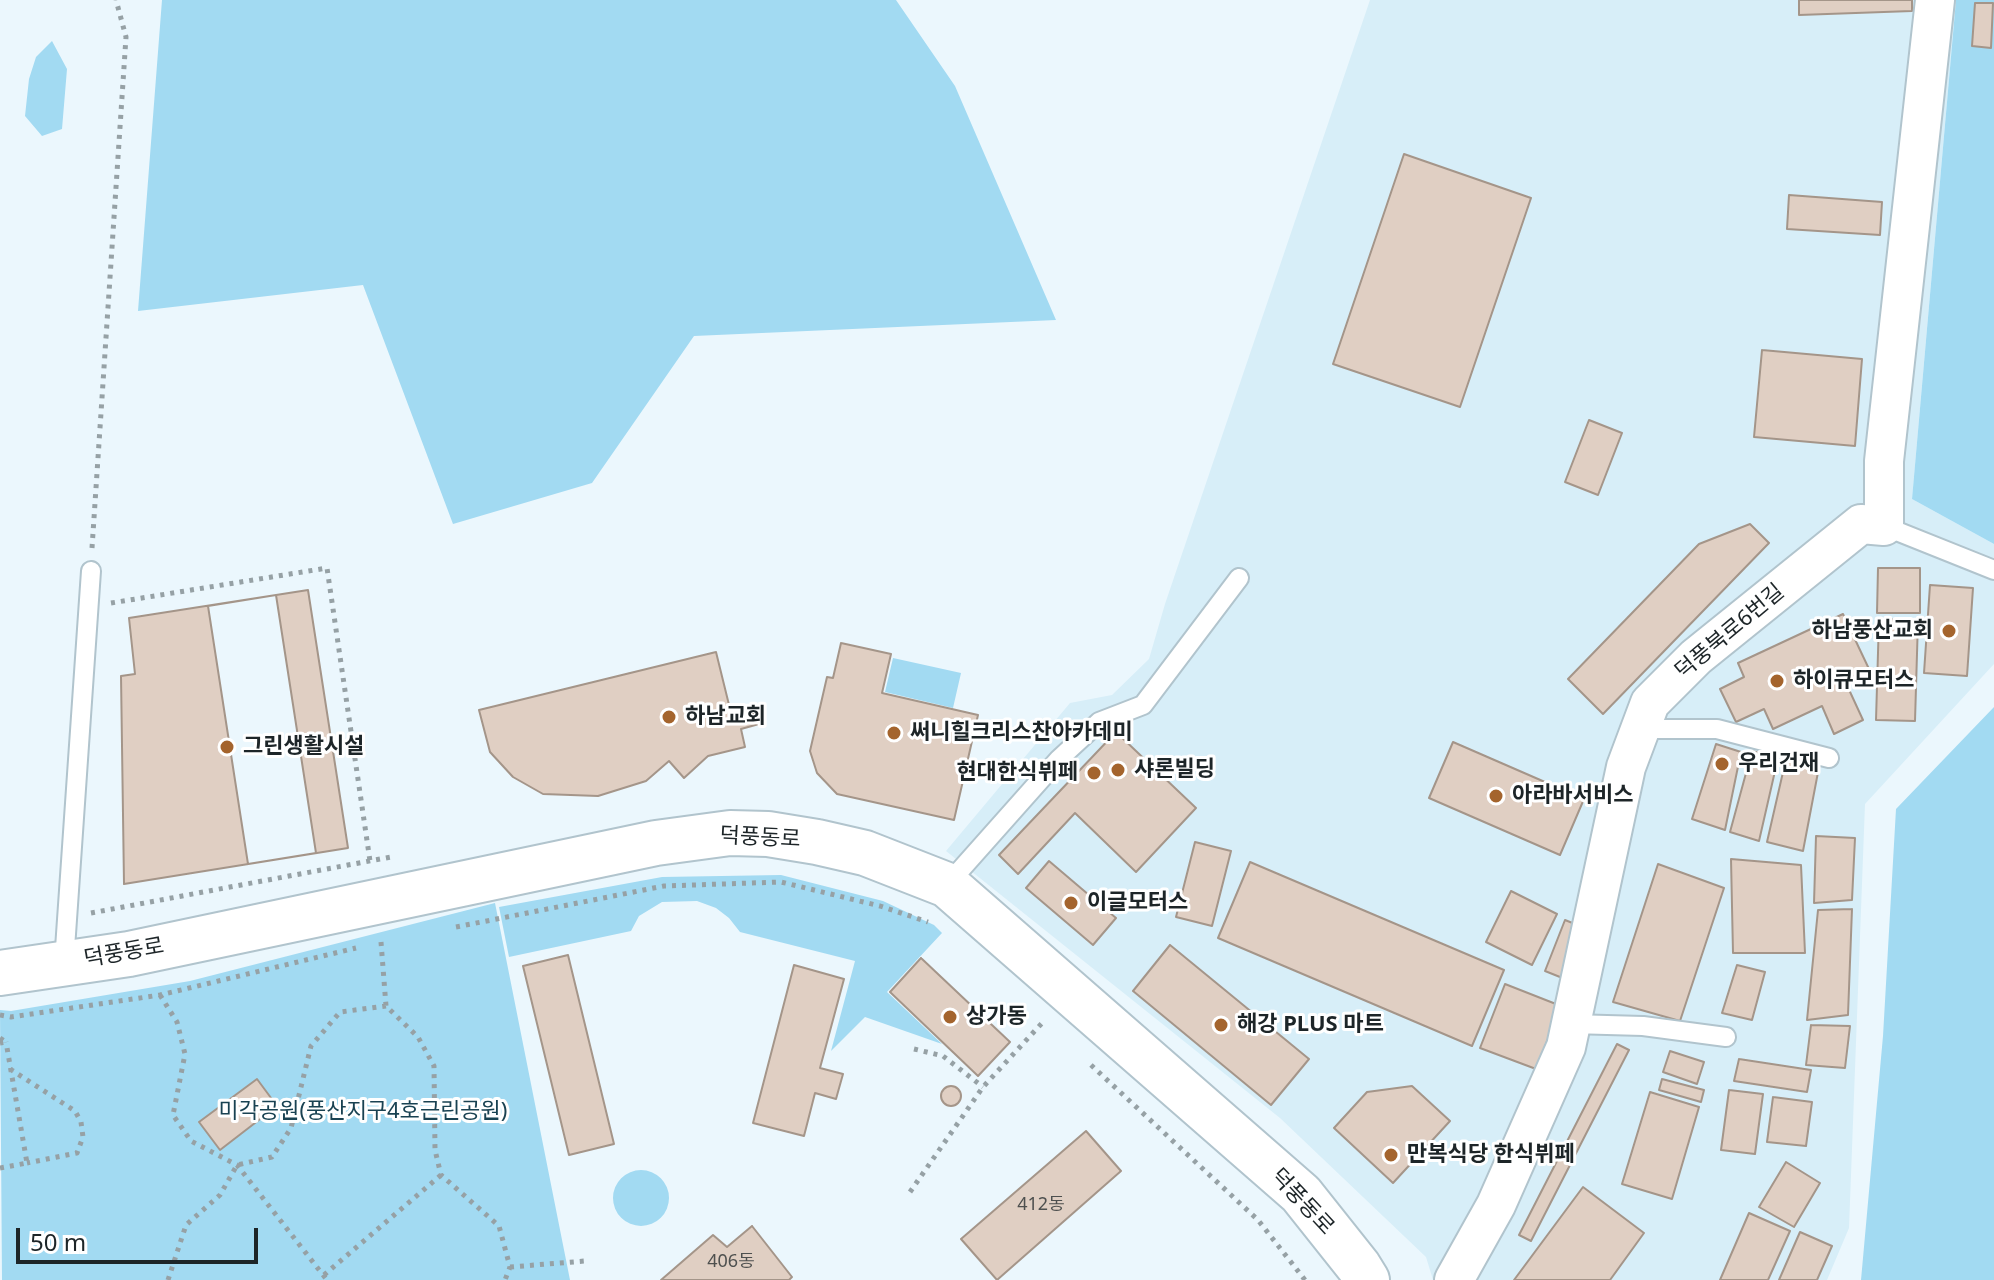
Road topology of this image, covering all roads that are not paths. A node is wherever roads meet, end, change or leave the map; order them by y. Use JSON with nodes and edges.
{"nodes":[{"id":1,"x":1935,"y":0,"type":"edge"},
{"id":2,"x":1884,"y":526,"type":"junction"},
{"id":3,"x":1994,"y":570,"type":"edge"},
{"id":4,"x":91,"y":571,"type":"road end"},
{"id":5,"x":1239,"y":578,"type":"dead end"},
{"id":6,"x":1641,"y":729,"type":"junction"},
{"id":7,"x":1829,"y":758,"type":"dead end"},
{"id":8,"x":943,"y":905,"type":"junction"},
{"id":9,"x":64,"y":963,"type":"junction"},
{"id":10,"x":0,"y":973,"type":"edge"},
{"id":11,"x":1571,"y":1024,"type":"junction"},
{"id":12,"x":1726,"y":1037,"type":"dead end"},
{"id":13,"x":1367,"y":1280,"type":"edge"},
{"id":14,"x":1454,"y":1280,"type":"edge"}],
"edges":[{"from":1,"to":2,"type":"street"},
{"from":2,"to":3,"type":"lane"},
{"from":2,"to":6,"type":"street","name":"덕풍북로6번길"},
{"from":4,"to":9,"type":"lane"},
{"from":5,"to":8,"type":"lane"},
{"from":6,"to":7,"type":"lane"},
{"from":6,"to":11,"type":"street","name":"덕풍북로6번길"},
{"from":8,"to":9,"type":"street","name":"덕풍동로"},
{"from":8,"to":13,"type":"street","name":"덕풍동로"},
{"from":9,"to":10,"type":"street","name":"덕풍동로"},
{"from":11,"to":12,"type":"lane"},
{"from":11,"to":14,"type":"street","name":"덕풍북로6번길"}]}
